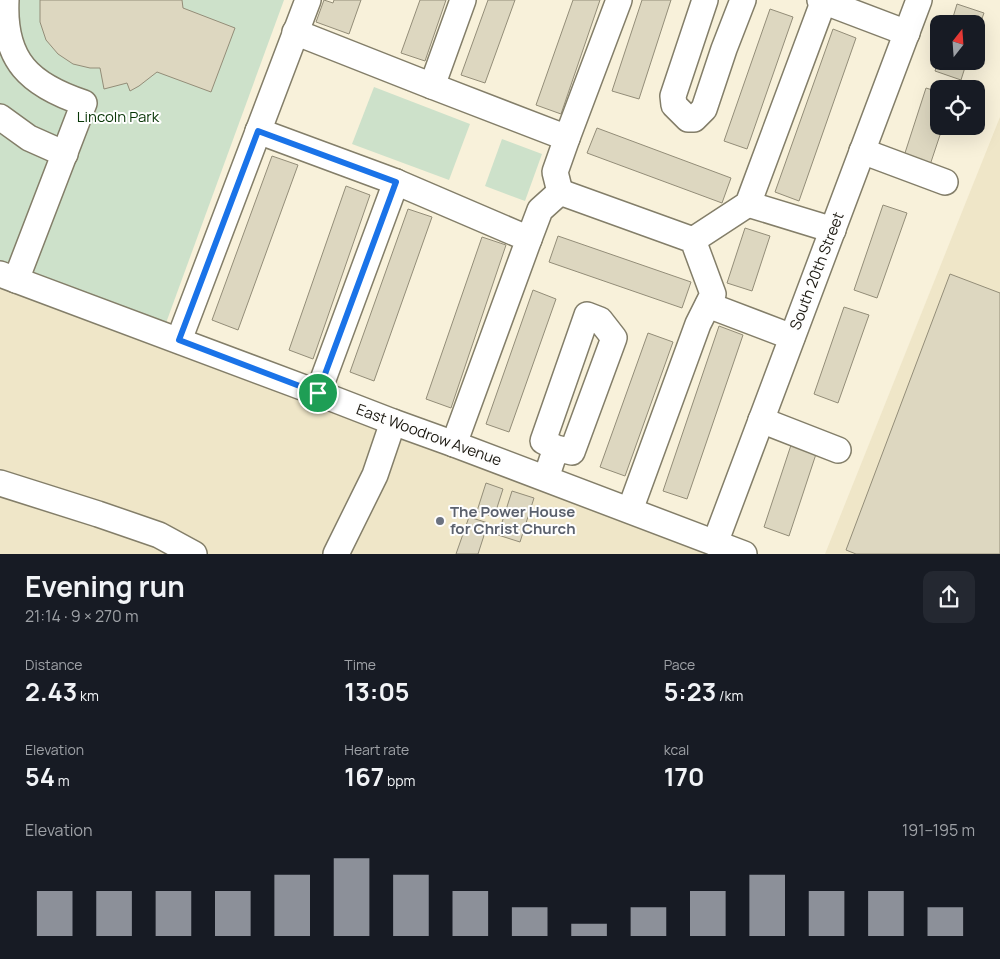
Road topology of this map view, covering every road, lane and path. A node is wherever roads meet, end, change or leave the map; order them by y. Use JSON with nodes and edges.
{"nodes":[{"id":1,"x":6,"y":0,"type":"edge"},
{"id":2,"x":308,"y":0,"type":"edge"},
{"id":3,"x":464,"y":0,"type":"edge"},
{"id":4,"x":619,"y":0,"type":"edge"},
{"id":5,"x":705,"y":0,"type":"edge"},
{"id":6,"x":743,"y":0,"type":"edge"},
{"id":7,"x":822,"y":0,"type":"edge"},
{"id":8,"x":919,"y":0,"type":"edge"},
{"id":9,"x":295,"y":32,"type":"junction"},
{"id":10,"x":907,"y":33,"type":"junction"},
{"id":11,"x":432,"y":86,"type":"junction"},
{"id":12,"x":0,"y":117,"type":"edge"},
{"id":13,"x":258,"y":131,"type":"junction"},
{"id":14,"x":567,"y":138,"type":"junction"},
{"id":15,"x":862,"y":151,"type":"junction"},
{"id":16,"x":65,"y":154,"type":"junction"},
{"id":17,"x":396,"y":182,"type":"junction"},
{"id":18,"x":945,"y":182,"type":"dead end"},
{"id":19,"x":560,"y":192,"type":"junction"},
{"id":20,"x":748,"y":204,"type":"junction"},
{"id":21,"x":833,"y":230,"type":"junction"},
{"id":22,"x":529,"y":239,"type":"junction"},
{"id":23,"x":693,"y":240,"type":"junction"},
{"id":24,"x":8,"y":277,"type":"edge"},
{"id":25,"x":708,"y":305,"type":"junction"},
{"id":26,"x":792,"y":337,"type":"junction"},
{"id":27,"x":179,"y":340,"type":"junction"},
{"id":28,"x":318,"y":393,"type":"junction"},
{"id":29,"x":761,"y":420,"type":"junction"},
{"id":30,"x":393,"y":422,"type":"junction"},
{"id":31,"x":454,"y":444,"type":"junction"},
{"id":32,"x":556,"y":448,"type":"junction"},
{"id":33,"x":838,"y":450,"type":"dead end"},
{"id":34,"x":546,"y":478,"type":"junction"},
{"id":35,"x":0,"y":483,"type":"edge"},
{"id":36,"x":630,"y":510,"type":"junction"},
{"id":37,"x":715,"y":543,"type":"junction"},
{"id":38,"x":194,"y":554,"type":"edge"},
{"id":39,"x":336,"y":554,"type":"edge"},
{"id":40,"x":744,"y":554,"type":"edge"}],
"edges":[{"from":1,"to":16,"type":"street"},
{"from":2,"to":9,"type":"street"},
{"from":3,"to":11,"type":"street"},
{"from":4,"to":14,"type":"street"},
{"from":5,"to":6,"type":"street"},
{"from":7,"to":10,"type":"street"},
{"from":7,"to":20,"type":"street"},
{"from":8,"to":10,"type":"street","name":"South 20th Street"},
{"from":9,"to":11,"type":"street"},
{"from":9,"to":13,"type":"street"},
{"from":10,"to":15,"type":"street","name":"South 20th Street"},
{"from":11,"to":14,"type":"street"},
{"from":12,"to":16,"type":"street"},
{"from":13,"to":17,"type":"street"},
{"from":13,"to":27,"type":"street"},
{"from":14,"to":19,"type":"street"},
{"from":15,"to":18,"type":"street"},
{"from":15,"to":21,"type":"street","name":"South 20th Street"},
{"from":16,"to":24,"type":"street"},
{"from":17,"to":22,"type":"street"},
{"from":17,"to":28,"type":"street"},
{"from":19,"to":22,"type":"street"},
{"from":19,"to":23,"type":"street"},
{"from":20,"to":21,"type":"street"},
{"from":20,"to":23,"type":"street"},
{"from":21,"to":26,"type":"street","name":"South 20th Street"},
{"from":22,"to":31,"type":"street"},
{"from":23,"to":25,"type":"street"},
{"from":24,"to":27,"type":"street","name":"East Woodrow Avenue"},
{"from":25,"to":26,"type":"street"},
{"from":25,"to":36,"type":"street"},
{"from":26,"to":29,"type":"street","name":"South 20th Street"},
{"from":27,"to":28,"type":"street","name":"East Woodrow Avenue"},
{"from":28,"to":30,"type":"street","name":"East Woodrow Avenue"},
{"from":29,"to":33,"type":"street"},
{"from":29,"to":37,"type":"street","name":"South 20th Street"},
{"from":30,"to":31,"type":"street","name":"East Woodrow Avenue"},
{"from":30,"to":39,"type":"street"},
{"from":31,"to":34,"type":"street","name":"East Woodrow Avenue"},
{"from":32,"to":32,"type":"street"},
{"from":32,"to":34,"type":"street"},
{"from":34,"to":36,"type":"street","name":"East Woodrow Avenue"},
{"from":35,"to":38,"type":"street"},
{"from":36,"to":37,"type":"street","name":"East Woodrow Avenue"},
{"from":37,"to":40,"type":"street","name":"East Woodrow Avenue"}]}
